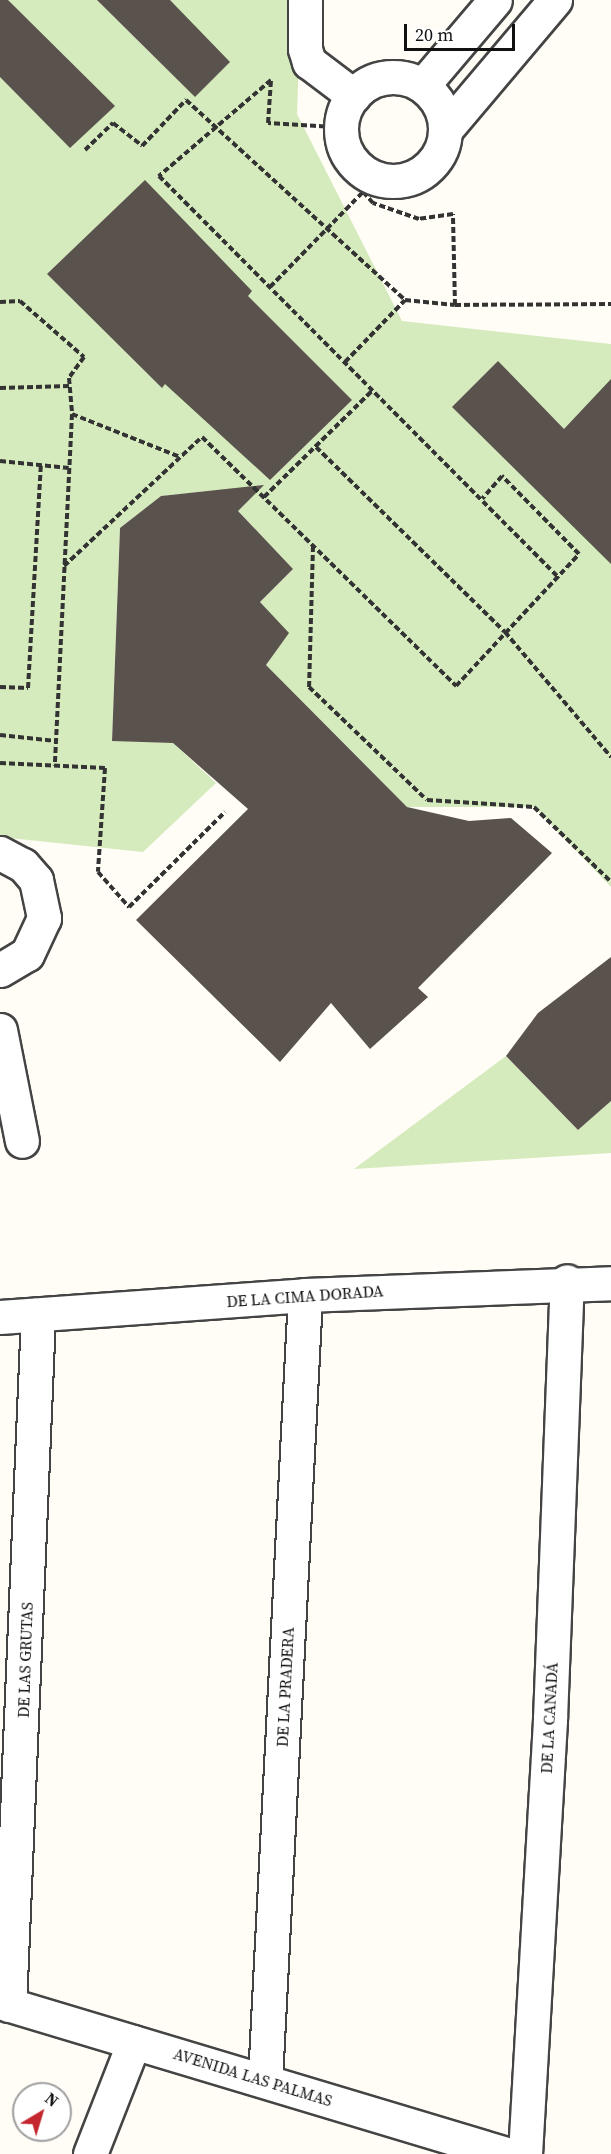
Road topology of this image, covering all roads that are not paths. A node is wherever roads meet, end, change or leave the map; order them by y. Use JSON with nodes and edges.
{"nodes":[{"id":1,"x":305,"y":0,"type":"edge"},
{"id":2,"x":495,"y":0,"type":"edge"},
{"id":3,"x":555,"y":0,"type":"edge"},
{"id":4,"x":423,"y":85,"type":"junction"},
{"id":5,"x":354,"y":96,"type":"junction"},
{"id":6,"x":446,"y":129,"type":"junction"},
{"id":7,"x":0,"y":853,"type":"edge"},
{"id":8,"x":0,"y":970,"type":"edge"},
{"id":9,"x":0,"y":1030,"type":"edge"},
{"id":10,"x":22,"y":1142,"type":"dead end"},
{"id":11,"x":567,"y":1281,"type":"junction"},
{"id":12,"x":611,"y":1283,"type":"edge"},
{"id":13,"x":305,"y":1295,"type":"junction"},
{"id":14,"x":39,"y":1315,"type":"junction"},
{"id":15,"x":0,"y":1317,"type":"edge"},
{"id":16,"x":5,"y":2003,"type":"edge"},
{"id":17,"x":134,"y":2042,"type":"junction"},
{"id":18,"x":265,"y":2080,"type":"junction"},
{"id":19,"x":90,"y":2154,"type":"edge"},
{"id":20,"x":506,"y":2154,"type":"edge"},
{"id":21,"x":525,"y":2154,"type":"edge"}],
"edges":[{"from":1,"to":5,"type":"street"},
{"from":2,"to":4,"type":"street"},
{"from":3,"to":6,"type":"street"},
{"from":4,"to":5,"type":"street"},
{"from":4,"to":6,"type":"street"},
{"from":5,"to":6,"type":"street"},
{"from":7,"to":8,"type":"street"},
{"from":9,"to":10,"type":"street"},
{"from":11,"to":12,"type":"street","name":"DE LA CIMA DORADA"},
{"from":11,"to":13,"type":"street","name":"DE LA CIMA DORADA"},
{"from":11,"to":21,"type":"street","name":"DE LA CANADÁ"},
{"from":13,"to":14,"type":"street","name":"DE LA CIMA DORADA"},
{"from":13,"to":18,"type":"street","name":"DE LA PRADERA"},
{"from":14,"to":15,"type":"street","name":"DE LA CIMA DORADA"},
{"from":14,"to":16,"type":"street","name":"DE LAS GRUTAS"},
{"from":16,"to":17,"type":"street","name":"AVENIDA LAS PALMAS"},
{"from":17,"to":18,"type":"street","name":"AVENIDA LAS PALMAS"},
{"from":17,"to":19,"type":"street"},
{"from":18,"to":20,"type":"street","name":"AVENIDA LAS PALMAS"}]}
